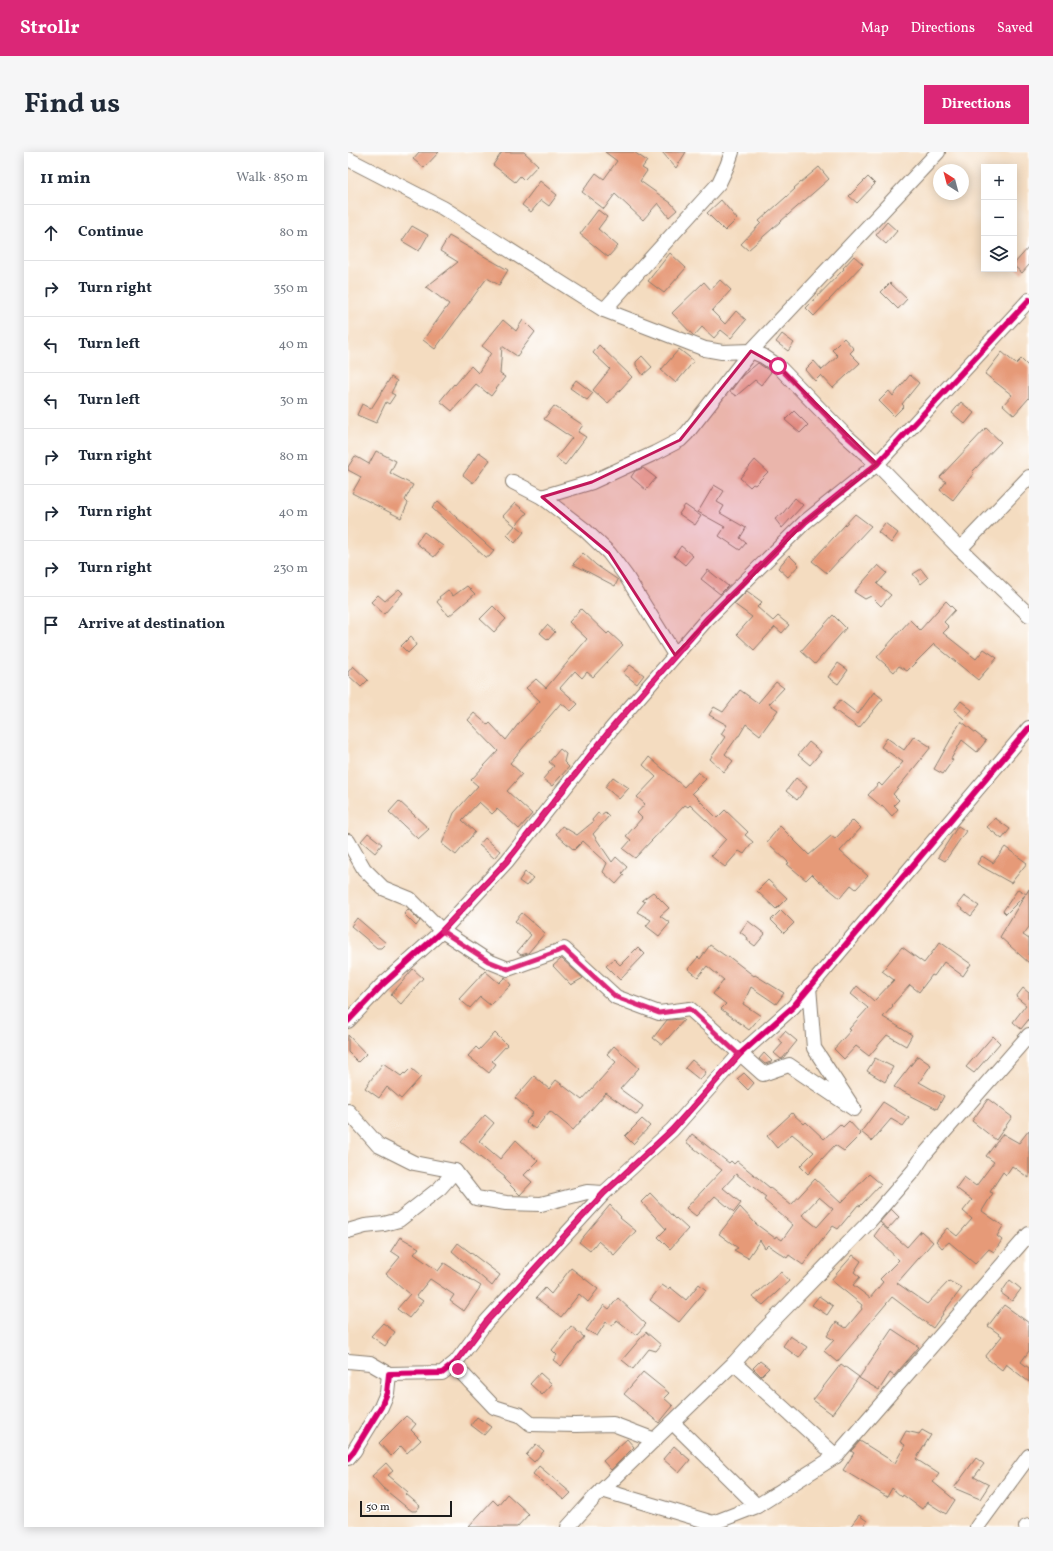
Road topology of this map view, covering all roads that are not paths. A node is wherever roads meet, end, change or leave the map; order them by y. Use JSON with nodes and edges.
{"nodes":[{"id":1,"x":732,"y":152,"type":"edge"},
{"id":2,"x":938,"y":152,"type":"edge"},
{"id":3,"x":348,"y":159,"type":"edge"},
{"id":4,"x":1029,"y":300,"type":"edge"},
{"id":5,"x":604,"y":310,"type":"junction"},
{"id":6,"x":751,"y":351,"type":"junction"},
{"id":7,"x":877,"y":464,"type":"junction"},
{"id":8,"x":1029,"y":477,"type":"edge"},
{"id":9,"x":513,"y":482,"type":"dead end"},
{"id":10,"x":542,"y":497,"type":"junction"},
{"id":11,"x":960,"y":550,"type":"junction"},
{"id":12,"x":1029,"y":615,"type":"edge"},
{"id":13,"x":674,"y":655,"type":"junction"},
{"id":14,"x":1029,"y":728,"type":"edge"},
{"id":15,"x":348,"y":841,"type":"edge"},
{"id":16,"x":442,"y":931,"type":"junction"},
{"id":17,"x":809,"y":987,"type":"junction"},
{"id":18,"x":348,"y":1021,"type":"edge"},
{"id":19,"x":1029,"y":1035,"type":"edge"},
{"id":20,"x":739,"y":1055,"type":"junction"},
{"id":21,"x":348,"y":1110,"type":"edge"},
{"id":22,"x":455,"y":1171,"type":"junction"},
{"id":23,"x":604,"y":1193,"type":"junction"},
{"id":24,"x":348,"y":1231,"type":"edge"},
{"id":25,"x":1029,"y":1234,"type":"edge"},
{"id":26,"x":348,"y":1361,"type":"edge"},
{"id":27,"x":456,"y":1362,"type":"junction"},
{"id":28,"x":734,"y":1363,"type":"junction"},
{"id":29,"x":389,"y":1374,"type":"junction"},
{"id":30,"x":673,"y":1422,"type":"junction"},
{"id":31,"x":655,"y":1440,"type":"junction"},
{"id":32,"x":836,"y":1456,"type":"junction"},
{"id":33,"x":1029,"y":1456,"type":"edge"},
{"id":34,"x":348,"y":1458,"type":"edge"},
{"id":35,"x":602,"y":1490,"type":"junction"},
{"id":36,"x":757,"y":1506,"type":"junction"},
{"id":37,"x":715,"y":1525,"type":"edge"},
{"id":38,"x":1029,"y":1526,"type":"edge"},
{"id":39,"x":568,"y":1527,"type":"edge"},
{"id":40,"x":977,"y":1527,"type":"edge"},
{"id":41,"x":1026,"y":1527,"type":"edge"}],
"edges":[{"from":1,"to":5,"type":"street"},
{"from":2,"to":6,"type":"street"},
{"from":3,"to":5,"type":"street"},
{"from":4,"to":7,"type":"street"},
{"from":5,"to":6,"type":"street"},
{"from":6,"to":7,"type":"street"},
{"from":6,"to":10,"type":"street"},
{"from":7,"to":11,"type":"street"},
{"from":7,"to":13,"type":"street"},
{"from":8,"to":11,"type":"street"},
{"from":9,"to":10,"type":"street"},
{"from":10,"to":13,"type":"street"},
{"from":11,"to":12,"type":"street"},
{"from":13,"to":16,"type":"street"},
{"from":14,"to":17,"type":"street"},
{"from":15,"to":16,"type":"street"},
{"from":16,"to":18,"type":"street"},
{"from":16,"to":20,"type":"street"},
{"from":17,"to":20,"type":"street"},
{"from":17,"to":20,"type":"street"},
{"from":19,"to":28,"type":"street"},
{"from":20,"to":23,"type":"street"},
{"from":21,"to":22,"type":"street"},
{"from":22,"to":23,"type":"street"},
{"from":22,"to":24,"type":"street"},
{"from":23,"to":27,"type":"street"},
{"from":25,"to":32,"type":"street"},
{"from":26,"to":29,"type":"street"},
{"from":27,"to":29,"type":"street"},
{"from":27,"to":31,"type":"street"},
{"from":28,"to":30,"type":"street"},
{"from":28,"to":32,"type":"street"},
{"from":29,"to":34,"type":"street"},
{"from":30,"to":31,"type":"street"},
{"from":30,"to":36,"type":"street"},
{"from":31,"to":35,"type":"street"},
{"from":32,"to":36,"type":"street"},
{"from":33,"to":40,"type":"street"},
{"from":35,"to":37,"type":"street"},
{"from":35,"to":39,"type":"street"},
{"from":36,"to":37,"type":"street"},
{"from":38,"to":41,"type":"street"}]}
